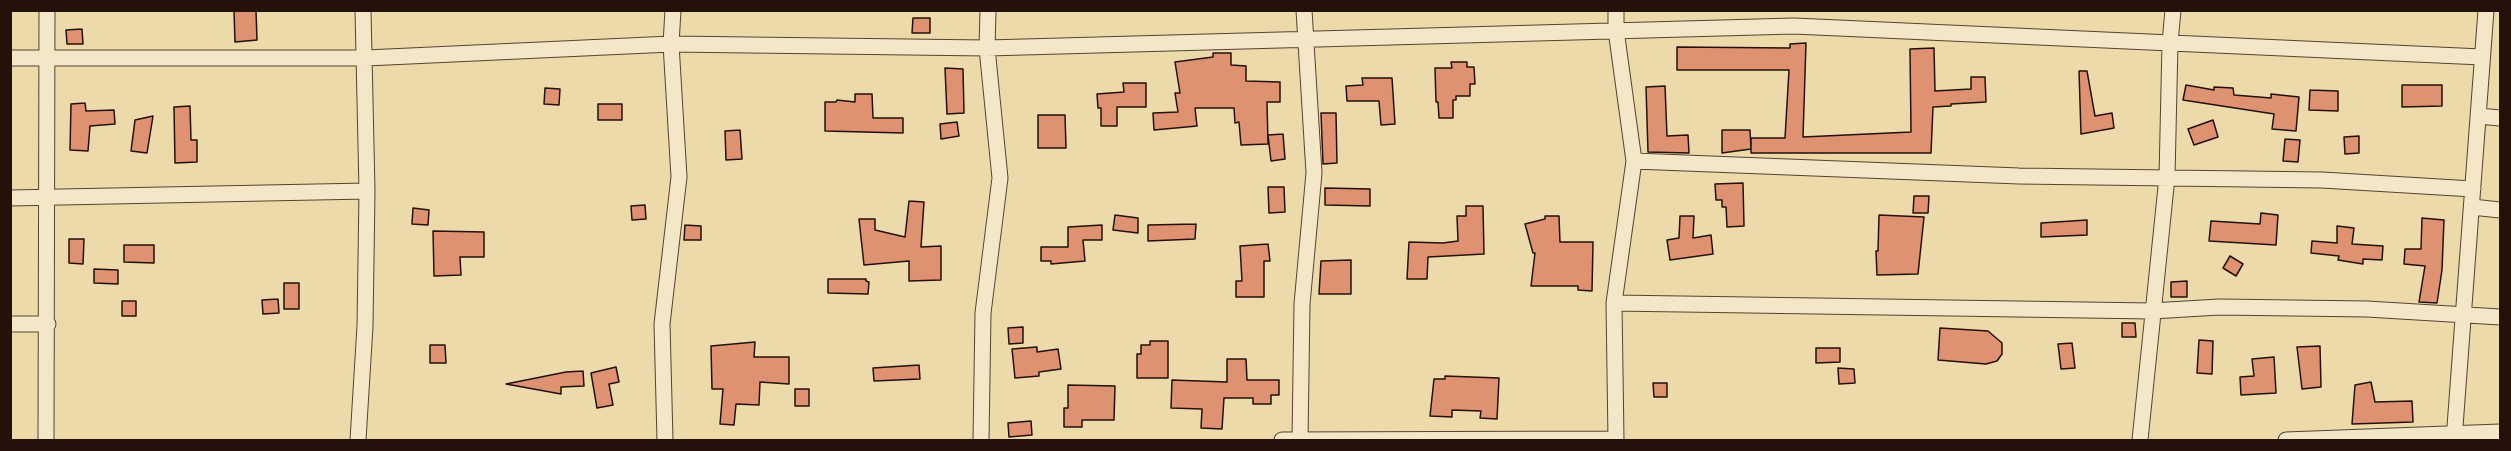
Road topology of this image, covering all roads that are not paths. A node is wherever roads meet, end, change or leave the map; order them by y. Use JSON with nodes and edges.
{"nodes":[{"id":1,"x":47,"y":10,"type":"edge"},
{"id":2,"x":363,"y":10,"type":"edge"},
{"id":3,"x":673,"y":10,"type":"edge"},
{"id":4,"x":988,"y":10,"type":"edge"},
{"id":5,"x":1304,"y":10,"type":"edge"},
{"id":6,"x":1616,"y":10,"type":"edge"},
{"id":7,"x":2173,"y":10,"type":"edge"},
{"id":8,"x":2491,"y":15,"type":"edge"},
{"id":9,"x":1616,"y":30,"type":"junction"},
{"id":10,"x":1305,"y":38,"type":"junction"},
{"id":11,"x":2170,"y":43,"type":"junction"},
{"id":12,"x":670,"y":44,"type":"junction"},
{"id":13,"x":987,"y":48,"type":"junction"},
{"id":14,"x":46,"y":57,"type":"junction"},
{"id":15,"x":2482,"y":57,"type":"junction"},
{"id":16,"x":10,"y":58,"type":"edge"},
{"id":17,"x":366,"y":58,"type":"junction"},
{"id":18,"x":2478,"y":116,"type":"junction"},
{"id":19,"x":2500,"y":118,"type":"edge"},
{"id":20,"x":1634,"y":161,"type":"junction"},
{"id":21,"x":2167,"y":177,"type":"junction"},
{"id":22,"x":2473,"y":189,"type":"junction"},
{"id":23,"x":367,"y":191,"type":"junction"},
{"id":24,"x":10,"y":198,"type":"edge"},
{"id":25,"x":47,"y":198,"type":"junction"},
{"id":26,"x":2472,"y":207,"type":"junction"},
{"id":27,"x":2500,"y":210,"type":"edge"},
{"id":28,"x":1614,"y":303,"type":"junction"},
{"id":29,"x":2152,"y":311,"type":"junction"},
{"id":30,"x":2463,"y":314,"type":"junction"},
{"id":31,"x":2500,"y":317,"type":"edge"},
{"id":32,"x":10,"y":324,"type":"edge"},
{"id":33,"x":48,"y":324,"type":"junction"},
{"id":34,"x":2500,"y":432,"type":"edge"},
{"id":35,"x":2454,"y":436,"type":"edge"},
{"id":36,"x":1300,"y":440,"type":"edge"},
{"id":37,"x":1616,"y":440,"type":"edge"},
{"id":38,"x":46,"y":441,"type":"edge"},
{"id":39,"x":358,"y":441,"type":"edge"},
{"id":40,"x":665,"y":441,"type":"edge"},
{"id":41,"x":981,"y":441,"type":"edge"},
{"id":42,"x":1282,"y":441,"type":"edge"},
{"id":43,"x":2140,"y":441,"type":"edge"},
{"id":44,"x":2286,"y":441,"type":"edge"}],
"edges":[{"from":1,"to":14,"type":"street"},
{"from":2,"to":17,"type":"street"},
{"from":3,"to":12,"type":"street"},
{"from":4,"to":13,"type":"street"},
{"from":5,"to":10,"type":"street"},
{"from":6,"to":9,"type":"street"},
{"from":7,"to":11,"type":"street"},
{"from":8,"to":15,"type":"street"},
{"from":9,"to":10,"type":"street"},
{"from":9,"to":11,"type":"street"},
{"from":9,"to":20,"type":"street"},
{"from":10,"to":13,"type":"street"},
{"from":10,"to":36,"type":"street"},
{"from":11,"to":15,"type":"street"},
{"from":11,"to":21,"type":"street"},
{"from":12,"to":13,"type":"street"},
{"from":12,"to":17,"type":"street"},
{"from":12,"to":40,"type":"street"},
{"from":13,"to":41,"type":"street"},
{"from":14,"to":16,"type":"street"},
{"from":14,"to":17,"type":"street"},
{"from":14,"to":25,"type":"street"},
{"from":15,"to":18,"type":"street"},
{"from":17,"to":23,"type":"street"},
{"from":18,"to":19,"type":"street"},
{"from":18,"to":22,"type":"street"},
{"from":20,"to":21,"type":"street"},
{"from":20,"to":28,"type":"street"},
{"from":21,"to":22,"type":"street"},
{"from":21,"to":29,"type":"street"},
{"from":22,"to":26,"type":"street"},
{"from":23,"to":25,"type":"street"},
{"from":23,"to":39,"type":"street"},
{"from":24,"to":25,"type":"street"},
{"from":25,"to":33,"type":"street"},
{"from":26,"to":27,"type":"street"},
{"from":26,"to":30,"type":"street"},
{"from":28,"to":29,"type":"street"},
{"from":28,"to":37,"type":"street"},
{"from":29,"to":30,"type":"street"},
{"from":29,"to":43,"type":"street"},
{"from":30,"to":31,"type":"street"},
{"from":30,"to":35,"type":"street"},
{"from":32,"to":33,"type":"street"},
{"from":33,"to":38,"type":"street"},
{"from":34,"to":35,"type":"street"},
{"from":35,"to":44,"type":"street"},
{"from":36,"to":37,"type":"street"},
{"from":36,"to":42,"type":"street"}]}
